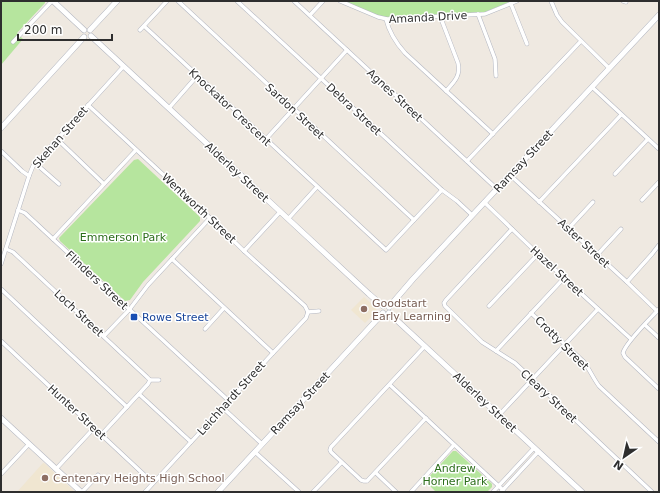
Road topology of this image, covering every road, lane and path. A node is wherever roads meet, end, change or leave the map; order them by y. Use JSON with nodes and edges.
{"nodes":[{"id":1,"x":52,"y":1,"type":"edge"},
{"id":2,"x":117,"y":1,"type":"edge"},
{"id":3,"x":167,"y":1,"type":"edge"},
{"id":4,"x":178,"y":1,"type":"edge"},
{"id":5,"x":237,"y":1,"type":"edge"},
{"id":6,"x":294,"y":1,"type":"edge"},
{"id":7,"x":323,"y":1,"type":"edge"},
{"id":8,"x":340,"y":1,"type":"edge"},
{"id":9,"x":517,"y":1,"type":"edge"},
{"id":10,"x":551,"y":1,"type":"edge"},
{"id":11,"x":511,"y":4,"type":"junction"},
{"id":12,"x":478,"y":14,"type":"junction"},
{"id":13,"x":310,"y":15,"type":"junction"},
{"id":14,"x":659,"y":15,"type":"edge"},
{"id":15,"x":440,"y":16,"type":"junction"},
{"id":16,"x":386,"y":19,"type":"junction"},
{"id":17,"x":144,"y":26,"type":"junction"},
{"id":18,"x":84,"y":30,"type":"junction"},
{"id":19,"x":90,"y":30,"type":"junction"},
{"id":20,"x":140,"y":30,"type":"dead end"},
{"id":21,"x":91,"y":36,"type":"junction"},
{"id":22,"x":84,"y":37,"type":"junction"},
{"id":23,"x":581,"y":41,"type":"junction"},
{"id":24,"x":13,"y":42,"type":"dead end"},
{"id":25,"x":527,"y":44,"type":"dead end"},
{"id":26,"x":347,"y":50,"type":"junction"},
{"id":27,"x":123,"y":67,"type":"junction"},
{"id":28,"x":609,"y":68,"type":"junction"},
{"id":29,"x":197,"y":76,"type":"junction"},
{"id":30,"x":496,"y":76,"type":"dead end"},
{"id":31,"x":321,"y":79,"type":"junction"},
{"id":32,"x":592,"y":87,"type":"junction"},
{"id":33,"x":446,"y":91,"type":"junction"},
{"id":34,"x":88,"y":105,"type":"junction"},
{"id":35,"x":169,"y":108,"type":"junction"},
{"id":36,"x":293,"y":109,"type":"junction"},
{"id":37,"x":622,"y":114,"type":"junction"},
{"id":38,"x":1,"y":128,"type":"edge"},
{"id":39,"x":493,"y":134,"type":"junction"},
{"id":40,"x":57,"y":139,"type":"junction"},
{"id":41,"x":266,"y":139,"type":"junction"},
{"id":42,"x":648,"y":139,"type":"junction"},
{"id":43,"x":659,"y":149,"type":"edge"},
{"id":44,"x":136,"y":150,"type":"junction"},
{"id":45,"x":1,"y":151,"type":"edge"},
{"id":46,"x":468,"y":161,"type":"junction"},
{"id":47,"x":34,"y":164,"type":"junction"},
{"id":48,"x":20,"y":169,"type":"junction"},
{"id":49,"x":615,"y":174,"type":"dead end"},
{"id":50,"x":510,"y":175,"type":"junction"},
{"id":51,"x":29,"y":176,"type":"junction"},
{"id":52,"x":659,"y":182,"type":"edge"},
{"id":53,"x":59,"y":184,"type":"dead end"},
{"id":54,"x":104,"y":184,"type":"junction"},
{"id":55,"x":318,"y":187,"type":"junction"},
{"id":56,"x":497,"y":189,"type":"junction"},
{"id":57,"x":442,"y":190,"type":"junction"},
{"id":58,"x":642,"y":200,"type":"dead end"},
{"id":59,"x":484,"y":202,"type":"junction"},
{"id":60,"x":539,"y":202,"type":"junction"},
{"id":61,"x":593,"y":202,"type":"dead end"},
{"id":62,"x":18,"y":210,"type":"junction"},
{"id":63,"x":280,"y":212,"type":"junction"},
{"id":64,"x":472,"y":215,"type":"junction"},
{"id":65,"x":210,"y":218,"type":"junction"},
{"id":66,"x":288,"y":219,"type":"junction"},
{"id":67,"x":414,"y":220,"type":"junction"},
{"id":68,"x":512,"y":229,"type":"junction"},
{"id":69,"x":568,"y":229,"type":"junction"},
{"id":70,"x":621,"y":229,"type":"dead end"},
{"id":71,"x":53,"y":239,"type":"junction"},
{"id":72,"x":659,"y":245,"type":"edge"},
{"id":73,"x":6,"y":249,"type":"junction"},
{"id":74,"x":244,"y":251,"type":"junction"},
{"id":75,"x":538,"y":254,"type":"junction"},
{"id":76,"x":597,"y":255,"type":"junction"},
{"id":77,"x":172,"y":259,"type":"junction"},
{"id":78,"x":1,"y":264,"type":"edge"},
{"id":79,"x":564,"y":278,"type":"junction"},
{"id":80,"x":627,"y":282,"type":"junction"},
{"id":81,"x":1,"y":289,"type":"edge"},
{"id":82,"x":386,"y":306,"type":"junction"},
{"id":83,"x":489,"y":306,"type":"dead end"},
{"id":84,"x":224,"y":308,"type":"junction"},
{"id":85,"x":598,"y":309,"type":"junction"},
{"id":86,"x":129,"y":310,"type":"junction"},
{"id":87,"x":658,"y":310,"type":"edge"},
{"id":88,"x":319,"y":311,"type":"dead end"},
{"id":89,"x":308,"y":312,"type":"junction"},
{"id":90,"x":383,"y":313,"type":"junction"},
{"id":91,"x":389,"y":313,"type":"junction"},
{"id":92,"x":531,"y":313,"type":"junction"},
{"id":93,"x":645,"y":325,"type":"junction"},
{"id":94,"x":204,"y":329,"type":"dead end"},
{"id":95,"x":104,"y":336,"type":"junction"},
{"id":96,"x":659,"y":338,"type":"edge"},
{"id":97,"x":631,"y":339,"type":"junction"},
{"id":98,"x":1,"y":341,"type":"edge"},
{"id":99,"x":565,"y":344,"type":"junction"},
{"id":100,"x":425,"y":346,"type":"junction"},
{"id":101,"x":496,"y":351,"type":"junction"},
{"id":102,"x":273,"y":353,"type":"junction"},
{"id":103,"x":150,"y":380,"type":"junction"},
{"id":104,"x":159,"y":380,"type":"dead end"},
{"id":105,"x":532,"y":380,"type":"junction"},
{"id":106,"x":390,"y":385,"type":"junction"},
{"id":107,"x":659,"y":389,"type":"edge"},
{"id":108,"x":140,"y":394,"type":"junction"},
{"id":109,"x":228,"y":401,"type":"junction"},
{"id":110,"x":128,"y":407,"type":"junction"},
{"id":111,"x":223,"y":408,"type":"junction"},
{"id":112,"x":499,"y":415,"type":"junction"},
{"id":113,"x":1,"y":418,"type":"edge"},
{"id":114,"x":426,"y":418,"type":"junction"},
{"id":115,"x":94,"y":428,"type":"junction"},
{"id":116,"x":102,"y":434,"type":"junction"},
{"id":117,"x":191,"y":442,"type":"junction"},
{"id":118,"x":659,"y":442,"type":"edge"},
{"id":119,"x":29,"y":444,"type":"junction"},
{"id":120,"x":262,"y":444,"type":"junction"},
{"id":121,"x":454,"y":445,"type":"junction"},
{"id":122,"x":536,"y":450,"type":"junction"},
{"id":123,"x":255,"y":452,"type":"junction"},
{"id":124,"x":341,"y":462,"type":"junction"},
{"id":125,"x":56,"y":469,"type":"junction"},
{"id":126,"x":376,"y":473,"type":"junction"},
{"id":127,"x":1,"y":474,"type":"edge"},
{"id":128,"x":106,"y":483,"type":"dead end"},
{"id":129,"x":153,"y":483,"type":"junction"},
{"id":130,"x":499,"y":486,"type":"junction"},
{"id":131,"x":502,"y":491,"type":"edge"},
{"id":132,"x":82,"y":492,"type":"edge"},
{"id":133,"x":145,"y":492,"type":"edge"},
{"id":134,"x":218,"y":492,"type":"edge"},
{"id":135,"x":299,"y":492,"type":"edge"},
{"id":136,"x":314,"y":492,"type":"edge"},
{"id":137,"x":396,"y":492,"type":"edge"},
{"id":138,"x":410,"y":492,"type":"edge"},
{"id":139,"x":494,"y":492,"type":"edge"},
{"id":140,"x":582,"y":492,"type":"edge"},
{"id":141,"x":652,"y":492,"type":"edge"}],
"edges":[{"from":1,"to":18,"type":"street"},
{"from":1,"to":24,"type":"street"},
{"from":2,"to":19,"type":"street"},
{"from":3,"to":17,"type":"street"},
{"from":4,"to":36,"type":"street","name":"Sardon Street"},
{"from":5,"to":31,"type":"street","name":"Debra Street"},
{"from":6,"to":13,"type":"street","name":"Agnes Street"},
{"from":7,"to":13,"type":"street"},
{"from":8,"to":16,"type":"street","name":"Amanda Drive"},
{"from":9,"to":11,"type":"street","name":"Amanda Drive"},
{"from":10,"to":23,"type":"street"},
{"from":11,"to":12,"type":"street","name":"Amanda Drive"},
{"from":11,"to":25,"type":"street"},
{"from":12,"to":15,"type":"street","name":"Amanda Drive"},
{"from":12,"to":30,"type":"street"},
{"from":13,"to":26,"type":"street","name":"Agnes Street"},
{"from":14,"to":28,"type":"street","name":"Ramsay Street"},
{"from":15,"to":16,"type":"street","name":"Amanda Drive"},
{"from":15,"to":33,"type":"street"},
{"from":16,"to":33,"type":"street"},
{"from":17,"to":20,"type":"street"},
{"from":17,"to":29,"type":"street","name":"Knockator Crescent"},
{"from":18,"to":19,"type":"street"},
{"from":18,"to":22,"type":"street"},
{"from":19,"to":21,"type":"street"},
{"from":21,"to":22,"type":"street"},
{"from":21,"to":27,"type":"street","name":"Alderley Street"},
{"from":22,"to":38,"type":"street"},
{"from":23,"to":28,"type":"street"},
{"from":23,"to":39,"type":"street"},
{"from":26,"to":31,"type":"street"},
{"from":26,"to":46,"type":"street","name":"Agnes Street"},
{"from":27,"to":34,"type":"street","name":"Skehan Street"},
{"from":27,"to":35,"type":"street","name":"Alderley Street"},
{"from":28,"to":32,"type":"street","name":"Ramsay Street"},
{"from":29,"to":35,"type":"street"},
{"from":29,"to":41,"type":"street","name":"Knockator Crescent"},
{"from":31,"to":36,"type":"street"},
{"from":31,"to":57,"type":"street","name":"Debra Street"},
{"from":32,"to":37,"type":"street"},
{"from":32,"to":50,"type":"street","name":"Ramsay Street"},
{"from":33,"to":39,"type":"street"},
{"from":34,"to":40,"type":"street","name":"Skehan Street"},
{"from":34,"to":44,"type":"street","name":"Wentworth Street"},
{"from":35,"to":63,"type":"street","name":"Alderley Street"},
{"from":36,"to":41,"type":"street"},
{"from":36,"to":67,"type":"street","name":"Sardon Street"},
{"from":37,"to":42,"type":"street"},
{"from":37,"to":60,"type":"street"},
{"from":39,"to":46,"type":"street"},
{"from":40,"to":47,"type":"street","name":"Skehan Street"},
{"from":40,"to":54,"type":"street"},
{"from":41,"to":55,"type":"street","name":"Knockator Crescent"},
{"from":42,"to":43,"type":"street"},
{"from":42,"to":49,"type":"street"},
{"from":44,"to":54,"type":"street"},
{"from":44,"to":65,"type":"street","name":"Wentworth Street"},
{"from":45,"to":48,"type":"street"},
{"from":46,"to":56,"type":"street","name":"Agnes Street"},
{"from":47,"to":48,"type":"street"},
{"from":47,"to":51,"type":"street","name":"Skehan Street"},
{"from":47,"to":53,"type":"street"},
{"from":48,"to":51,"type":"street"},
{"from":50,"to":56,"type":"street","name":"Ramsay Street"},
{"from":50,"to":60,"type":"street","name":"Aster Street"},
{"from":51,"to":62,"type":"street","name":"Skehan Street"},
{"from":52,"to":58,"type":"street"},
{"from":54,"to":71,"type":"street"},
{"from":55,"to":66,"type":"street"},
{"from":55,"to":67,"type":"street","name":"Knockator Crescent"},
{"from":56,"to":59,"type":"street","name":"Ramsay Street"},
{"from":57,"to":64,"type":"street","name":"Debra Street"},
{"from":57,"to":67,"type":"street","name":"Knockator Crescent"},
{"from":59,"to":64,"type":"street","name":"Ramsay Street"},
{"from":59,"to":68,"type":"street","name":"Hazel Street"},
{"from":60,"to":69,"type":"street","name":"Aster Street"},
{"from":61,"to":69,"type":"street"},
{"from":62,"to":71,"type":"street","name":"Flinders Street"},
{"from":62,"to":73,"type":"street","name":"Skehan Street"},
{"from":63,"to":66,"type":"street","name":"Alderley Street"},
{"from":63,"to":74,"type":"street"},
{"from":64,"to":82,"type":"street","name":"Ramsay Street"},
{"from":65,"to":74,"type":"street","name":"Wentworth Street"},
{"from":65,"to":77,"type":"street"},
{"from":66,"to":82,"type":"street","name":"Alderley Street"},
{"from":68,"to":75,"type":"street","name":"Hazel Street"},
{"from":68,"to":101,"type":"street","name":"Cleary Street"},
{"from":69,"to":76,"type":"street","name":"Aster Street"},
{"from":70,"to":76,"type":"street"},
{"from":71,"to":86,"type":"street","name":"Flinders Street"},
{"from":72,"to":80,"type":"street"},
{"from":73,"to":78,"type":"street","name":"Skehan Street"},
{"from":73,"to":95,"type":"street","name":"Loch Street"},
{"from":74,"to":89,"type":"street","name":"Wentworth Street"},
{"from":75,"to":79,"type":"street","name":"Hazel Street"},
{"from":75,"to":83,"type":"street"},
{"from":76,"to":80,"type":"street","name":"Aster Street"},
{"from":77,"to":84,"type":"street"},
{"from":77,"to":86,"type":"street"},
{"from":79,"to":85,"type":"street","name":"Hazel Street"},
{"from":79,"to":92,"type":"street"},
{"from":80,"to":87,"type":"street","name":"Aster Street"},
{"from":81,"to":110,"type":"street"},
{"from":82,"to":90,"type":"street"},
{"from":82,"to":91,"type":"street"},
{"from":84,"to":94,"type":"street"},
{"from":84,"to":102,"type":"street"},
{"from":85,"to":97,"type":"street","name":"Hazel Street"},
{"from":85,"to":99,"type":"street"},
{"from":86,"to":95,"type":"street"},
{"from":86,"to":109,"type":"street","name":"Flinders Street"},
{"from":87,"to":93,"type":"street"},
{"from":88,"to":89,"type":"street"},
{"from":89,"to":102,"type":"street","name":"Leichhardt Street"},
{"from":90,"to":91,"type":"street"},
{"from":90,"to":120,"type":"street","name":"Ramsay Street"},
{"from":91,"to":100,"type":"street","name":"Alderley Street"},
{"from":92,"to":99,"type":"street","name":"Crotty Street"},
{"from":92,"to":101,"type":"street"},
{"from":93,"to":96,"type":"street"},
{"from":93,"to":97,"type":"street"},
{"from":95,"to":103,"type":"street","name":"Loch Street"},
{"from":97,"to":107,"type":"street"},
{"from":98,"to":115,"type":"street","name":"Hunter Street"},
{"from":99,"to":105,"type":"street"},
{"from":99,"to":118,"type":"street","name":"Crotty Street"},
{"from":100,"to":106,"type":"street"},
{"from":100,"to":112,"type":"street","name":"Alderley Street"},
{"from":101,"to":105,"type":"street","name":"Cleary Street"},
{"from":102,"to":109,"type":"street","name":"Leichhardt Street"},
{"from":103,"to":104,"type":"street"},
{"from":103,"to":108,"type":"street"},
{"from":105,"to":112,"type":"street"},
{"from":105,"to":141,"type":"street","name":"Cleary Street"},
{"from":106,"to":114,"type":"street"},
{"from":106,"to":124,"type":"street"},
{"from":108,"to":110,"type":"street"},
{"from":108,"to":117,"type":"street"},
{"from":109,"to":111,"type":"street","name":"Leichhardt Street"},
{"from":110,"to":116,"type":"street"},
{"from":111,"to":117,"type":"street","name":"Leichhardt Street"},
{"from":111,"to":120,"type":"street"},
{"from":112,"to":122,"type":"street","name":"Alderley Street"},
{"from":113,"to":119,"type":"street"},
{"from":114,"to":121,"type":"street"},
{"from":114,"to":126,"type":"street"},
{"from":115,"to":116,"type":"street","name":"Hunter Street"},
{"from":115,"to":125,"type":"street"},
{"from":116,"to":129,"type":"street","name":"Hunter Street"},
{"from":117,"to":129,"type":"street","name":"Leichhardt Street"},
{"from":119,"to":125,"type":"street"},
{"from":119,"to":127,"type":"street"},
{"from":120,"to":123,"type":"street","name":"Ramsay Street"},
{"from":121,"to":130,"type":"street"},
{"from":121,"to":138,"type":"street"},
{"from":122,"to":130,"type":"street"},
{"from":122,"to":131,"type":"street"},
{"from":122,"to":140,"type":"street","name":"Alderley Street"},
{"from":123,"to":134,"type":"street","name":"Ramsay Street"},
{"from":123,"to":135,"type":"street"},
{"from":124,"to":126,"type":"street"},
{"from":124,"to":136,"type":"street"},
{"from":125,"to":132,"type":"street"},
{"from":126,"to":137,"type":"street"},
{"from":128,"to":132,"type":"street"},
{"from":129,"to":133,"type":"street","name":"Leichhardt Street"},
{"from":130,"to":131,"type":"street"},
{"from":130,"to":139,"type":"street"}]}
